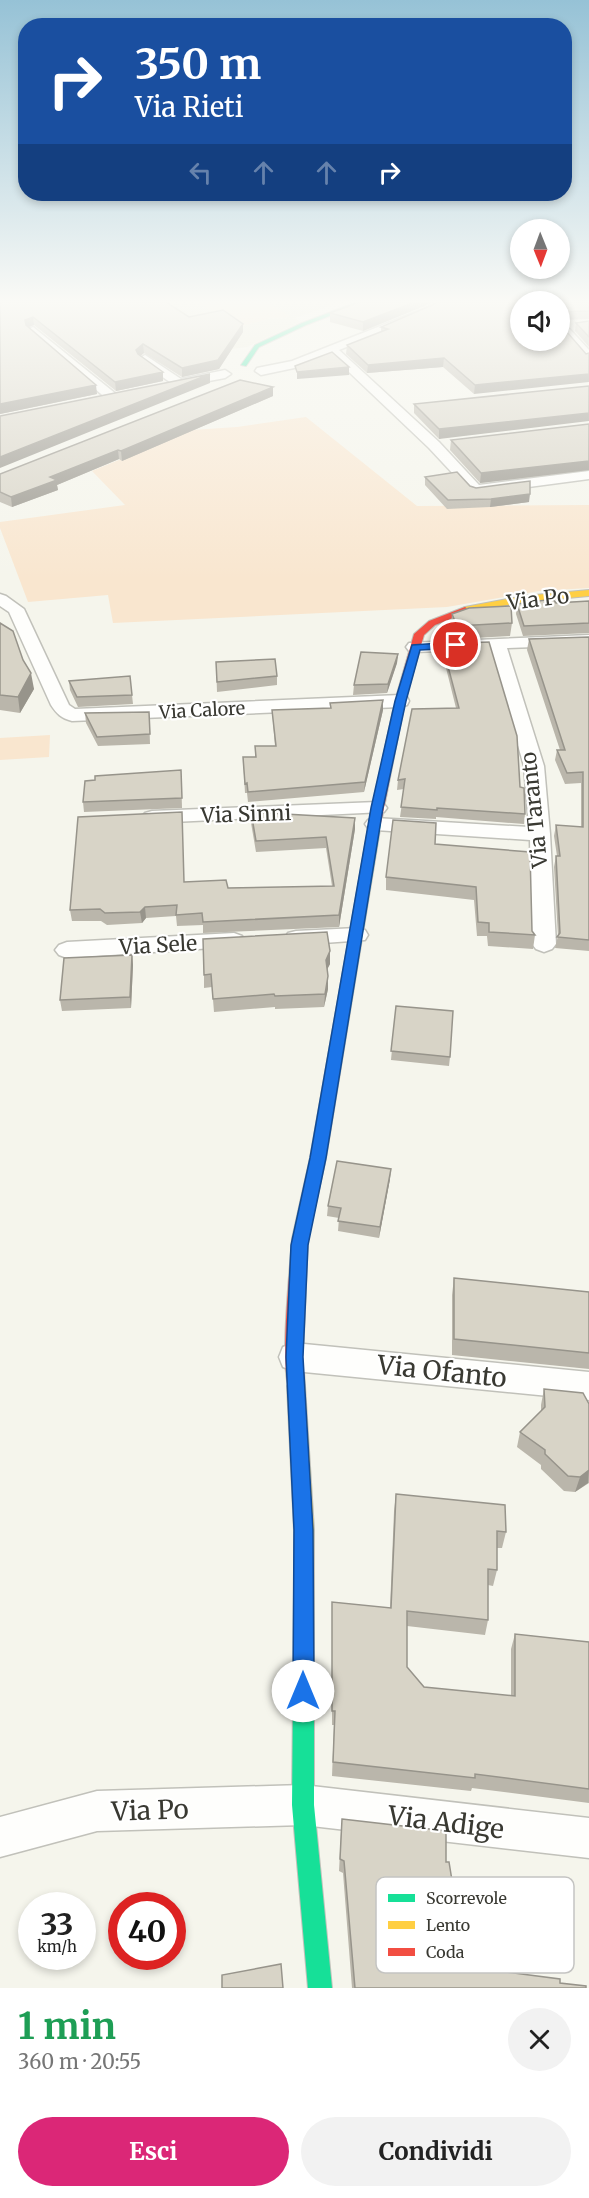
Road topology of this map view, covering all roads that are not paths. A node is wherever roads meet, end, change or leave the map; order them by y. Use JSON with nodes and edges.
{"nodes":[{"id":1,"x":119,"y":395,"type":"edge"},
{"id":2,"x":379,"y":395,"type":"edge"},
{"id":3,"x":112,"y":396,"type":"joint"},
{"id":4,"x":99,"y":399,"type":"edge"},
{"id":5,"x":417,"y":406,"type":"edge"},
{"id":6,"x":394,"y":409,"type":"junction"},
{"id":7,"x":589,"y":475,"type":"edge"},
{"id":8,"x":589,"y":593,"type":"edge"},
{"id":9,"x":0,"y":599,"type":"edge"},
{"id":10,"x":589,"y":640,"type":"edge"},
{"id":11,"x":497,"y":644,"type":"junction"},
{"id":12,"x":415,"y":647,"type":"junction"},
{"id":13,"x":400,"y":701,"type":"junction"},
{"id":14,"x":376,"y":816,"type":"junction"},
{"id":15,"x":138,"y":818,"type":"edge"},
{"id":16,"x":540,"y":834,"type":"junction"},
{"id":17,"x":357,"y":935,"type":"junction"},
{"id":18,"x":275,"y":939,"type":"edge"},
{"id":19,"x":252,"y":940,"type":"edge"},
{"id":20,"x":544,"y":944,"type":"dead end"},
{"id":21,"x":67,"y":950,"type":"dead end"},
{"id":22,"x":294,"y":1357,"type":"junction"},
{"id":23,"x":589,"y":1386,"type":"edge"},
{"id":24,"x":303,"y":1805,"type":"junction"},
{"id":25,"x":0,"y":1837,"type":"edge"},
{"id":26,"x":589,"y":1838,"type":"edge"},
{"id":27,"x":320,"y":1988,"type":"edge"}],
"edges":[{"from":1,"to":3,"type":"street"},
{"from":2,"to":6,"type":"street"},
{"from":3,"to":4,"type":"street"},
{"from":5,"to":6,"type":"street"},
{"from":6,"to":7,"type":"street"},
{"from":8,"to":12,"type":"street","name":"Via Po"},
{"from":9,"to":13,"type":"street","name":"Via Calore"},
{"from":10,"to":11,"type":"street"},
{"from":11,"to":12,"type":"street"},
{"from":11,"to":16,"type":"street","name":"Via Taranto"},
{"from":12,"to":13,"type":"street","name":"Via Po"},
{"from":13,"to":14,"type":"street","name":"Via Po"},
{"from":14,"to":15,"type":"street","name":"Via Sinni"},
{"from":14,"to":16,"type":"street","name":"Via Sinni"},
{"from":14,"to":17,"type":"street","name":"Via Po"},
{"from":16,"to":20,"type":"street","name":"Via Taranto"},
{"from":17,"to":18,"type":"street"},
{"from":17,"to":22,"type":"street","name":"Via Po"},
{"from":19,"to":21,"type":"street","name":"Via Sele"},
{"from":22,"to":23,"type":"street","name":"Via Ofanto"},
{"from":22,"to":24,"type":"street","name":"Via Po"},
{"from":24,"to":25,"type":"street","name":"Via Po"},
{"from":24,"to":26,"type":"street","name":"Via Adige"},
{"from":24,"to":27,"type":"street","name":"Via Po"}]}
